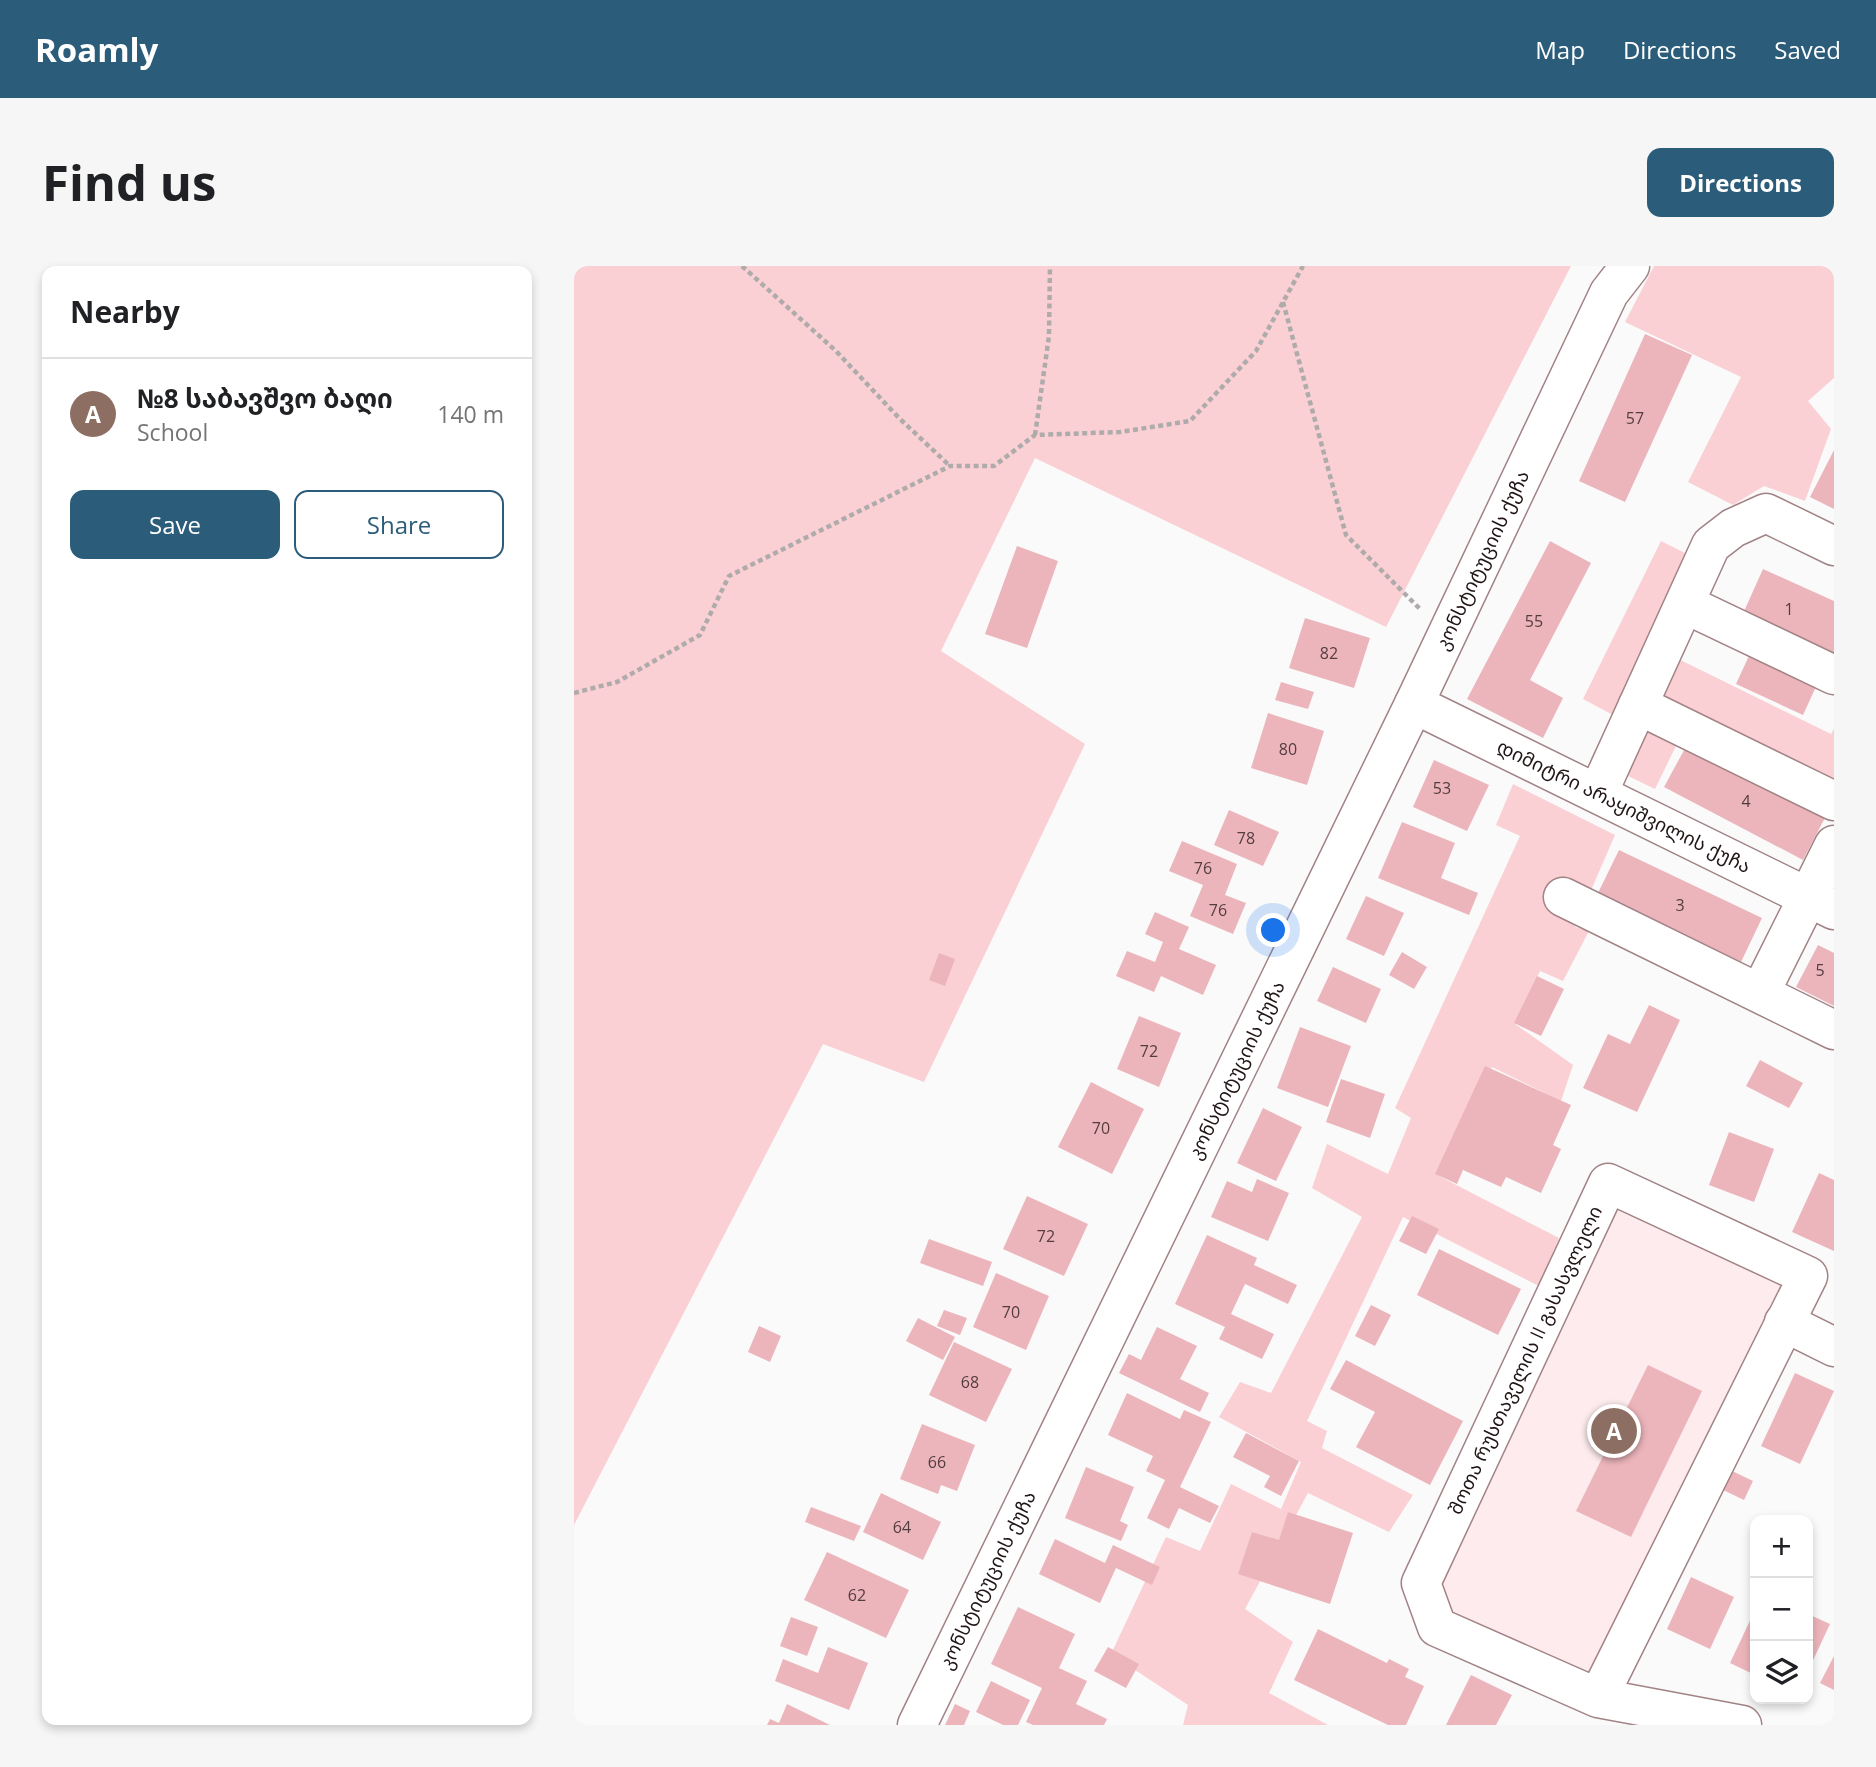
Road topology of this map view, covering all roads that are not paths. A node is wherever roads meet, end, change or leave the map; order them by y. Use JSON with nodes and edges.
{"nodes":[{"id":1,"x":1630,"y":266,"type":"edge"},
{"id":2,"x":1834,"y":546,"type":"edge"},
{"id":3,"x":1685,"y":604,"type":"junction"},
{"id":4,"x":1834,"y":675,"type":"edge"},
{"id":5,"x":1414,"y":704,"type":"junction"},
{"id":6,"x":1638,"y":705,"type":"junction"},
{"id":7,"x":1598,"y":793,"type":"junction"},
{"id":8,"x":1834,"y":801,"type":"edge"},
{"id":9,"x":1834,"y":845,"type":"edge"},
{"id":10,"x":1563,"y":897,"type":"dead end"},
{"id":11,"x":1821,"y":903,"type":"edge"},
{"id":12,"x":1760,"y":993,"type":"junction"},
{"id":13,"x":1834,"y":1030,"type":"edge"},
{"id":14,"x":1784,"y":1322,"type":"junction"},
{"id":15,"x":1834,"y":1347,"type":"edge"},
{"id":16,"x":1598,"y":1698,"type":"junction"},
{"id":17,"x":917,"y":1725,"type":"edge"},
{"id":18,"x":1742,"y":1725,"type":"edge"}],
"edges":[{"from":1,"to":5,"type":"street","name":"კონსტიტუციის ქუჩა"},
{"from":2,"to":3,"type":"street"},
{"from":3,"to":4,"type":"street"},
{"from":3,"to":6,"type":"street"},
{"from":5,"to":7,"type":"street","name":"დიმიტრი არაყიშვილის ქუჩა"},
{"from":5,"to":17,"type":"street","name":"კონსტიტუციის ქუჩა"},
{"from":6,"to":7,"type":"street"},
{"from":6,"to":8,"type":"street"},
{"from":7,"to":11,"type":"street","name":"დიმიტრი არაყიშვილის ქუჩა"},
{"from":9,"to":11,"type":"street"},
{"from":10,"to":12,"type":"street"},
{"from":11,"to":12,"type":"street"},
{"from":12,"to":13,"type":"street"},
{"from":14,"to":15,"type":"street"},
{"from":14,"to":16,"type":"street","name":"შოთა რუსთაველის II გასასვლელი"},
{"from":14,"to":16,"type":"street","name":"შოთა რუსთაველის II გასასვლელი"},
{"from":16,"to":18,"type":"street","name":"შოთა რუსთაველის II გასასვლელი"}]}
